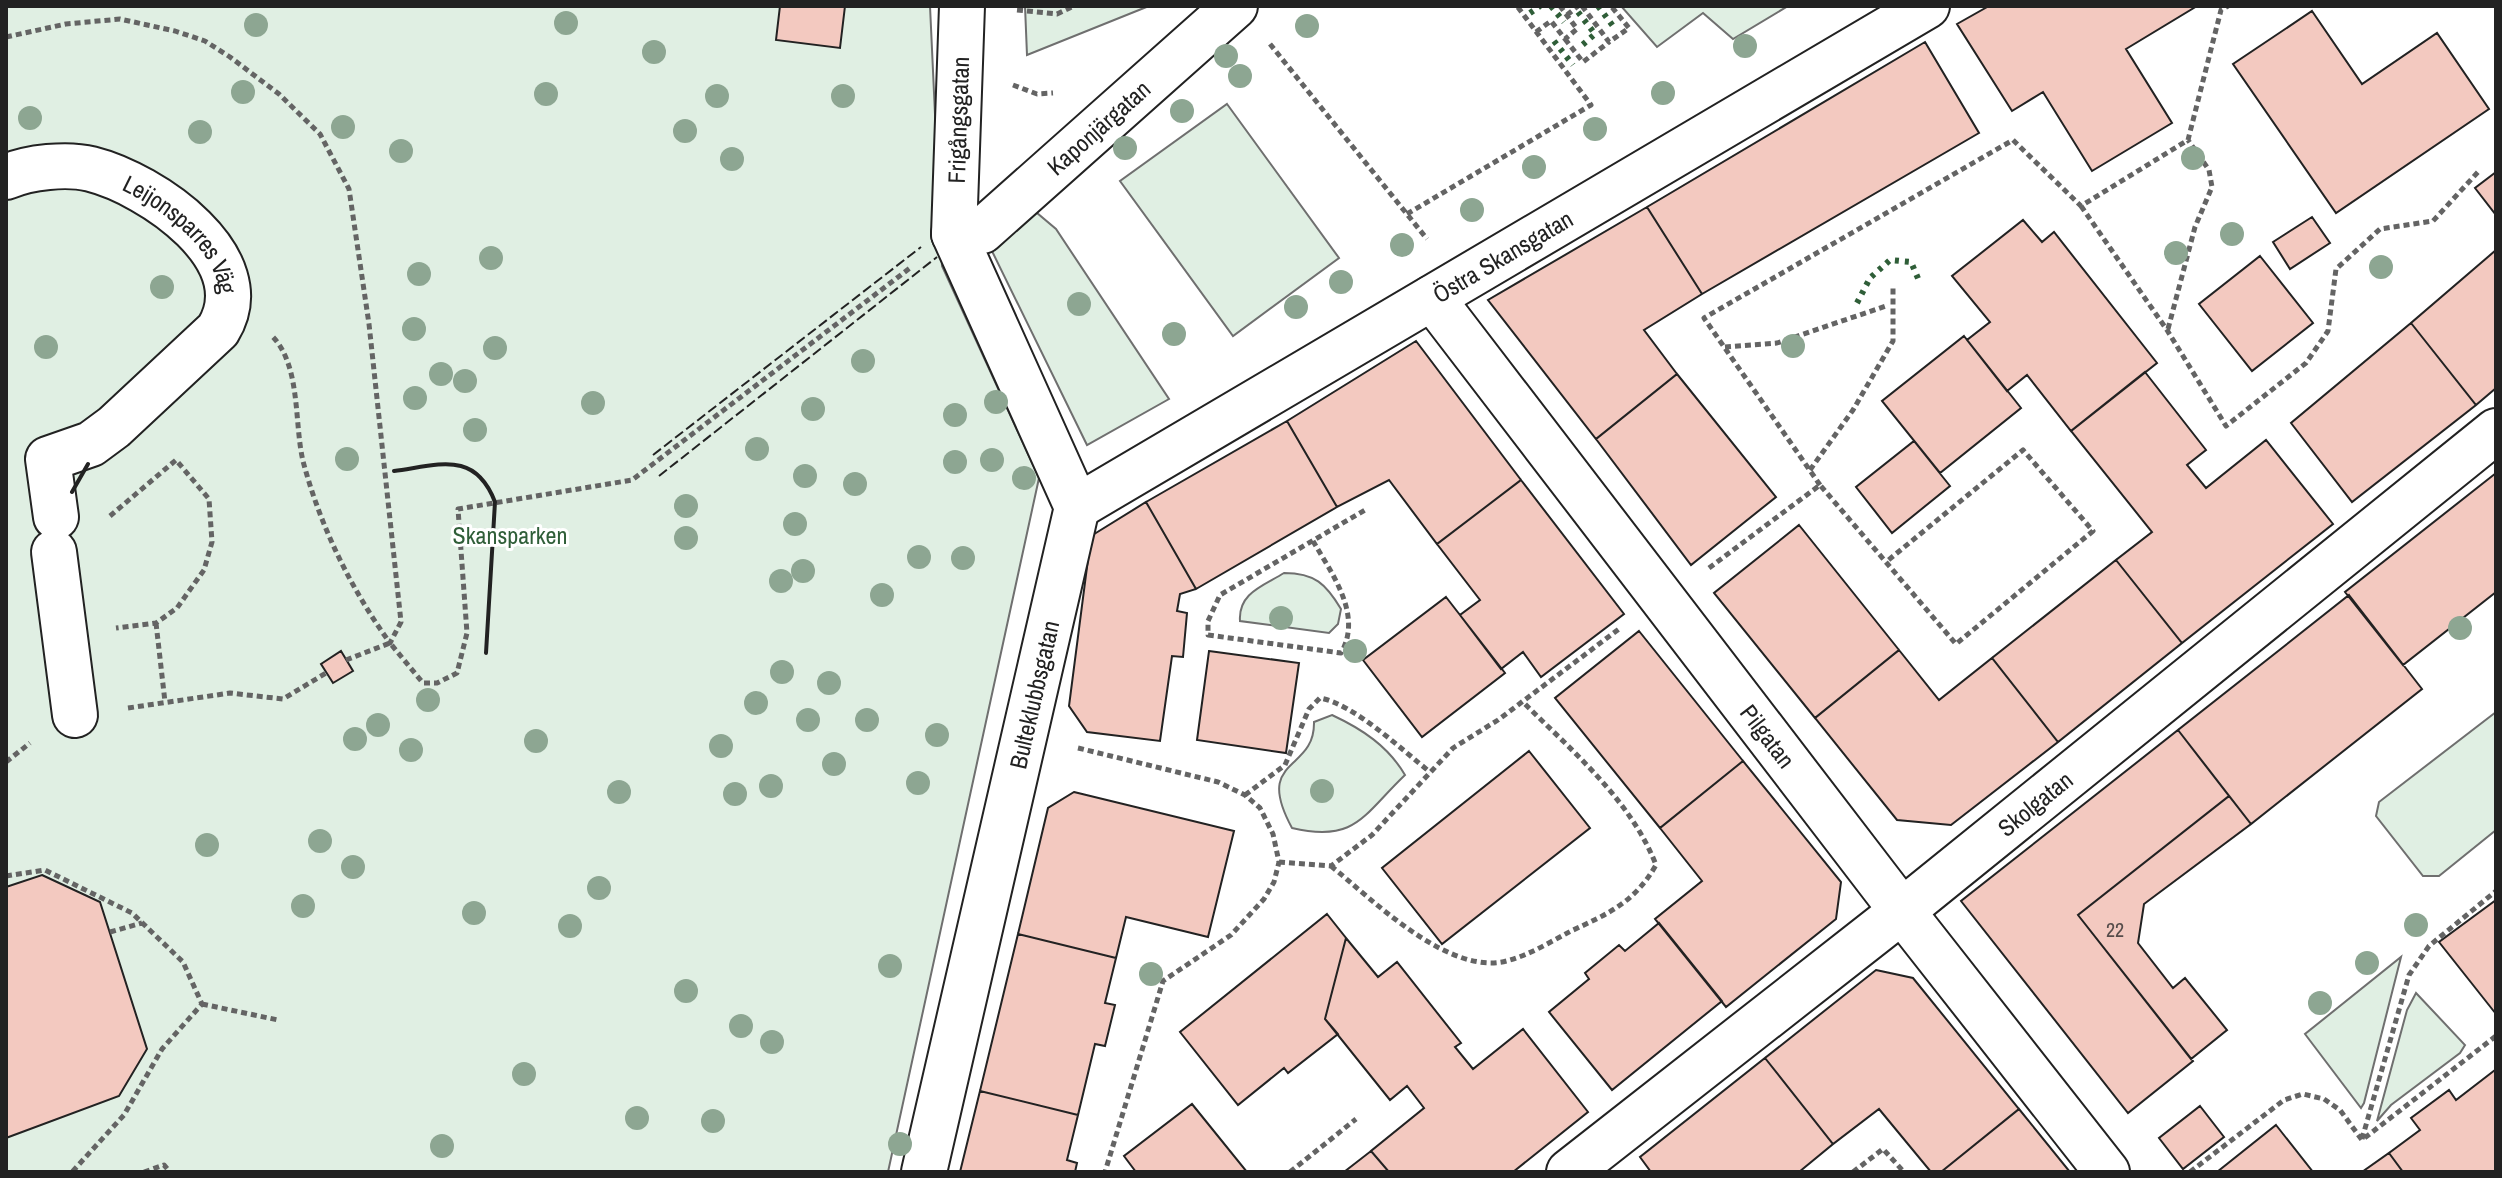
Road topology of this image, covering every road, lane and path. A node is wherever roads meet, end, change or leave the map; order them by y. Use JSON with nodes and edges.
{"nodes":[{"id":1,"x":962,"y":6,"type":"edge"},
{"id":2,"x":1074,"y":6,"type":"edge"},
{"id":3,"x":1235,"y":6,"type":"edge"},
{"id":4,"x":1527,"y":6,"type":"edge"},
{"id":5,"x":1560,"y":6,"type":"edge"},
{"id":6,"x":1580,"y":6,"type":"edge"},
{"id":7,"x":1611,"y":6,"type":"edge"},
{"id":8,"x":1927,"y":6,"type":"edge"},
{"id":9,"x":2228,"y":6,"type":"edge"},
{"id":10,"x":1519,"y":8,"type":"edge"},
{"id":11,"x":1013,"y":10,"type":"dead end"},
{"id":12,"x":1567,"y":15,"type":"junction"},
{"id":13,"x":1536,"y":32,"type":"junction"},
{"id":14,"x":6,"y":37,"type":"edge"},
{"id":15,"x":1565,"y":39,"type":"junction"},
{"id":16,"x":1609,"y":42,"type":"junction"},
{"id":17,"x":1269,"y":43,"type":"dead end"},
{"id":18,"x":2188,"y":140,"type":"junction"},
{"id":19,"x":2478,"y":172,"type":"dead end"},
{"id":20,"x":6,"y":177,"type":"edge"},
{"id":21,"x":2081,"y":206,"type":"junction"},
{"id":22,"x":1407,"y":214,"type":"junction"},
{"id":23,"x":954,"y":234,"type":"junction"},
{"id":24,"x":1437,"y":250,"type":"dead end"},
{"id":25,"x":919,"y":262,"type":"dead end"},
{"id":26,"x":1893,"y":285,"type":"dead end"},
{"id":27,"x":1432,"y":298,"type":"junction"},
{"id":28,"x":229,"y":302,"type":"junction"},
{"id":29,"x":1886,"y":306,"type":"dead end"},
{"id":30,"x":2167,"y":330,"type":"junction"},
{"id":31,"x":1725,"y":348,"type":"junction"},
{"id":32,"x":2496,"y":431,"type":"edge"},
{"id":33,"x":1810,"y":470,"type":"junction"},
{"id":34,"x":1820,"y":485,"type":"junction"},
{"id":35,"x":1077,"y":507,"type":"junction"},
{"id":36,"x":1365,"y":510,"type":"dead end"},
{"id":37,"x":108,"y":517,"type":"dead end"},
{"id":38,"x":1313,"y":541,"type":"junction"},
{"id":39,"x":1886,"y":562,"type":"junction"},
{"id":40,"x":1707,"y":569,"type":"dead end"},
{"id":41,"x":1630,"y":620,"type":"dead end"},
{"id":42,"x":390,"y":643,"type":"junction"},
{"id":43,"x":346,"y":660,"type":"dead end"},
{"id":44,"x":326,"y":673,"type":"dead end"},
{"id":45,"x":165,"y":702,"type":"junction"},
{"id":46,"x":1523,"y":702,"type":"junction"},
{"id":47,"x":75,"y":715,"type":"joint"},
{"id":48,"x":1026,"y":735,"type":"junction"},
{"id":49,"x":1430,"y":772,"type":"junction"},
{"id":50,"x":1245,"y":795,"type":"junction"},
{"id":51,"x":1279,"y":862,"type":"junction"},
{"id":52,"x":1331,"y":866,"type":"junction"},
{"id":53,"x":6,"y":876,"type":"edge"},
{"id":54,"x":2496,"y":891,"type":"edge"},
{"id":55,"x":1902,"y":911,"type":"junction"},
{"id":56,"x":142,"y":923,"type":"junction"},
{"id":57,"x":110,"y":932,"type":"dead end"},
{"id":58,"x":202,"y":1004,"type":"junction"},
{"id":59,"x":278,"y":1020,"type":"dead end"},
{"id":60,"x":2496,"y":1036,"type":"edge"},
{"id":61,"x":1356,"y":1119,"type":"dead end"},
{"id":62,"x":2362,"y":1140,"type":"junction"},
{"id":63,"x":72,"y":1172,"type":"edge"},
{"id":64,"x":144,"y":1172,"type":"edge"},
{"id":65,"x":170,"y":1172,"type":"edge"},
{"id":66,"x":924,"y":1172,"type":"edge"},
{"id":67,"x":1105,"y":1172,"type":"edge"},
{"id":68,"x":1290,"y":1172,"type":"edge"},
{"id":69,"x":1569,"y":1172,"type":"edge"},
{"id":70,"x":1853,"y":1172,"type":"edge"},
{"id":71,"x":1904,"y":1172,"type":"edge"},
{"id":72,"x":2107,"y":1172,"type":"edge"},
{"id":73,"x":2190,"y":1172,"type":"edge"}],
"edges":[{"from":1,"to":23,"type":"street","name":"Frigångsgatan"},
{"from":2,"to":11,"type":"path"},
{"from":3,"to":23,"type":"street","name":"Kaponjärgatan"},
{"from":4,"to":10,"type":"path"},
{"from":5,"to":12,"type":"path"},
{"from":6,"to":12,"type":"path"},
{"from":6,"to":16,"type":"path"},
{"from":7,"to":16,"type":"path"},
{"from":8,"to":27,"type":"street","name":"Östra Skansgatan"},
{"from":9,"to":18,"type":"path"},
{"from":10,"to":13,"type":"path"},
{"from":12,"to":15,"type":"path"},
{"from":13,"to":15,"type":"path"},
{"from":13,"to":22,"type":"path"},
{"from":14,"to":42,"type":"path"},
{"from":15,"to":16,"type":"path"},
{"from":17,"to":22,"type":"path"},
{"from":18,"to":21,"type":"path"},
{"from":18,"to":30,"type":"path"},
{"from":19,"to":30,"type":"path"},
{"from":20,"to":28,"type":"street","name":"Leijonsparres Väg"},
{"from":21,"to":30,"type":"path"},
{"from":21,"to":31,"type":"path"},
{"from":22,"to":24,"type":"path"},
{"from":23,"to":35,"type":"street"},
{"from":25,"to":42,"type":"path"},
{"from":26,"to":33,"type":"path"},
{"from":27,"to":35,"type":"street","name":"Östra Skansgatan"},
{"from":27,"to":55,"type":"street","name":"Pilgatan"},
{"from":28,"to":42,"type":"path"},
{"from":28,"to":47,"type":"street","name":"Leijonsparres Väg"},
{"from":29,"to":31,"type":"path"},
{"from":31,"to":33,"type":"path"},
{"from":32,"to":55,"type":"street","name":"Skolgatan"},
{"from":33,"to":34,"type":"path"},
{"from":34,"to":39,"type":"path"},
{"from":34,"to":40,"type":"path"},
{"from":35,"to":48,"type":"street","name":"Bulteklubbsgatan"},
{"from":36,"to":38,"type":"path"},
{"from":37,"to":45,"type":"path"},
{"from":38,"to":38,"type":"path"},
{"from":39,"to":39,"type":"path"},
{"from":41,"to":46,"type":"path"},
{"from":42,"to":43,"type":"path"},
{"from":44,"to":45,"type":"path"},
{"from":45,"to":47,"type":"path"},
{"from":46,"to":49,"type":"path"},
{"from":46,"to":52,"type":"path"},
{"from":48,"to":50,"type":"path"},
{"from":48,"to":66,"type":"street","name":"Bulteklubbsgatan"},
{"from":49,"to":50,"type":"path"},
{"from":49,"to":52,"type":"path"},
{"from":50,"to":51,"type":"path"},
{"from":51,"to":52,"type":"path"},
{"from":51,"to":67,"type":"path"},
{"from":53,"to":56,"type":"path"},
{"from":54,"to":62,"type":"path"},
{"from":55,"to":69,"type":"street","name":"Skolgatan"},
{"from":55,"to":72,"type":"street","name":"Pilgatan"},
{"from":56,"to":57,"type":"path"},
{"from":56,"to":58,"type":"path"},
{"from":58,"to":59,"type":"path"},
{"from":58,"to":63,"type":"path"},
{"from":60,"to":62,"type":"path"},
{"from":61,"to":68,"type":"path"},
{"from":62,"to":73,"type":"path"},
{"from":64,"to":65,"type":"path"},
{"from":70,"to":71,"type":"path"}]}
